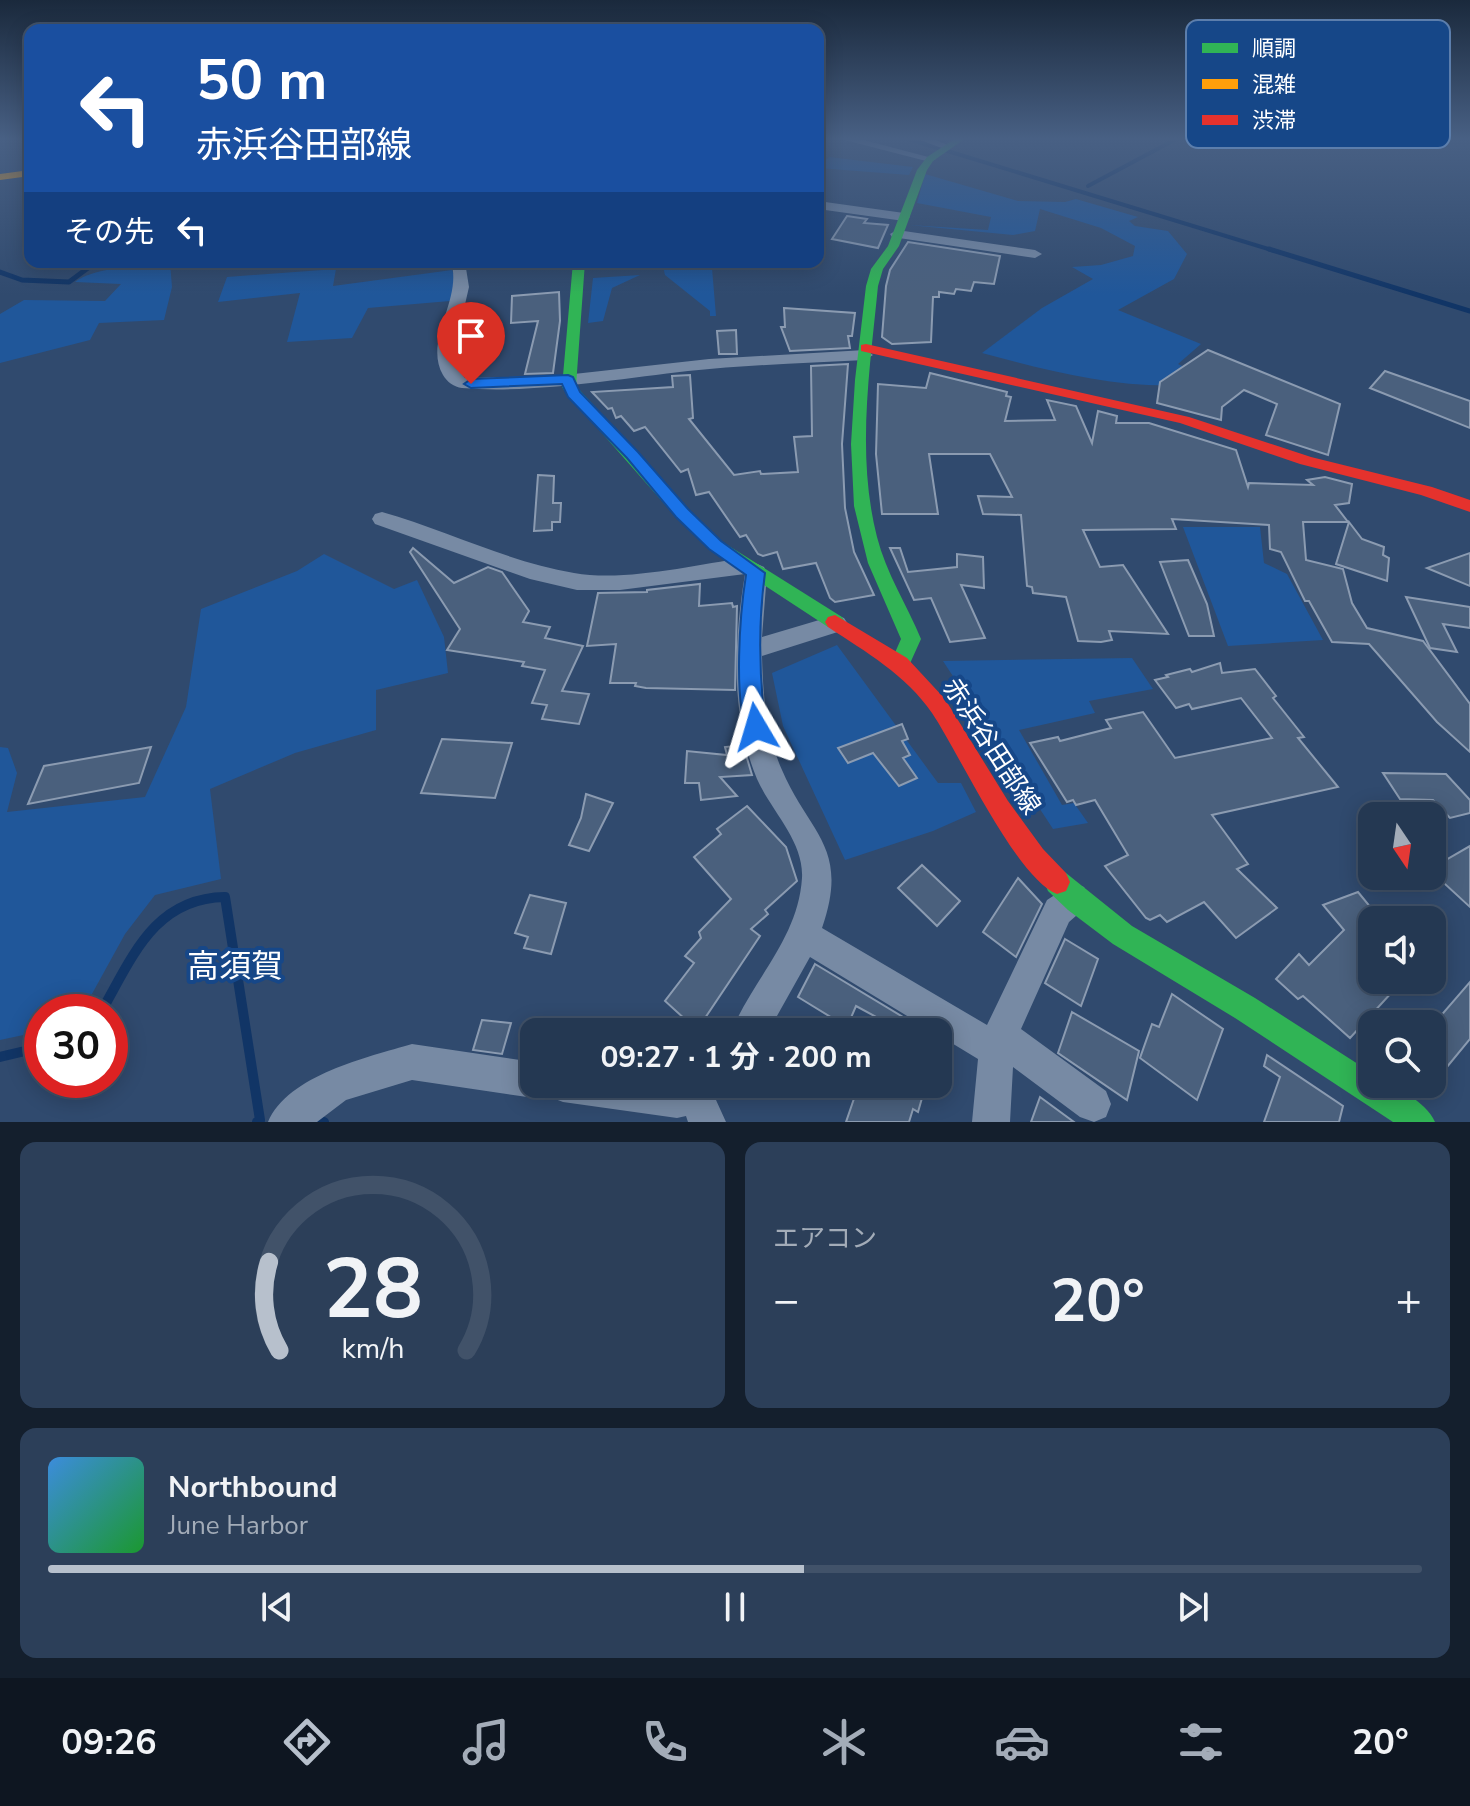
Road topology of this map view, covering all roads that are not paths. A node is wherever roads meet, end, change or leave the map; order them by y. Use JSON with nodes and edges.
{"nodes":[{"id":1,"x":914,"y":190,"type":"edge"},
{"id":2,"x":824,"y":207,"type":"edge"},
{"id":3,"x":900,"y":226,"type":"junction"},
{"id":4,"x":1035,"y":254,"type":"dead end"},
{"id":5,"x":459,"y":268,"type":"edge"},
{"id":6,"x":578,"y":268,"type":"edge"},
{"id":7,"x":866,"y":351,"type":"junction"},
{"id":8,"x":568,"y":380,"type":"junction"},
{"id":9,"x":1470,"y":506,"type":"edge"},
{"id":10,"x":382,"y":519,"type":"dead end"},
{"id":11,"x":750,"y":569,"type":"junction"},
{"id":12,"x":836,"y":624,"type":"junction"},
{"id":13,"x":751,"y":650,"type":"junction"},
{"id":14,"x":900,"y":664,"type":"junction"},
{"id":15,"x":1073,"y":898,"type":"junction"},
{"id":16,"x":805,"y":936,"type":"junction"},
{"id":17,"x":756,"y":1018,"type":"edge"},
{"id":18,"x":998,"y":1043,"type":"junction"},
{"id":19,"x":520,"y":1078,"type":"edge"},
{"id":20,"x":663,"y":1098,"type":"edge"},
{"id":21,"x":703,"y":1100,"type":"edge"},
{"id":22,"x":1093,"y":1104,"type":"dead end"},
{"id":23,"x":287,"y":1122,"type":"edge"},
{"id":24,"x":991,"y":1122,"type":"edge"},
{"id":25,"x":1420,"y":1122,"type":"edge"}],
"edges":[{"from":1,"to":3,"type":"street"},
{"from":2,"to":3,"type":"street"},
{"from":3,"to":4,"type":"street"},
{"from":3,"to":7,"type":"street"},
{"from":5,"to":8,"type":"street"},
{"from":6,"to":8,"type":"street"},
{"from":7,"to":8,"type":"street"},
{"from":7,"to":9,"type":"street"},
{"from":7,"to":14,"type":"street"},
{"from":8,"to":11,"type":"street","name":"赤浜谷田部線"},
{"from":10,"to":11,"type":"street"},
{"from":11,"to":12,"type":"street","name":"赤浜谷田部線"},
{"from":11,"to":13,"type":"street"},
{"from":12,"to":13,"type":"street"},
{"from":12,"to":14,"type":"street","name":"赤浜谷田部線"},
{"from":13,"to":16,"type":"street"},
{"from":14,"to":15,"type":"street","name":"赤浜谷田部線"},
{"from":15,"to":18,"type":"street"},
{"from":15,"to":25,"type":"street","name":"赤浜谷田部線"},
{"from":16,"to":17,"type":"street"},
{"from":16,"to":18,"type":"street"},
{"from":18,"to":22,"type":"street"},
{"from":18,"to":24,"type":"street"},
{"from":19,"to":23,"type":"street"},
{"from":20,"to":21,"type":"street"}]}
